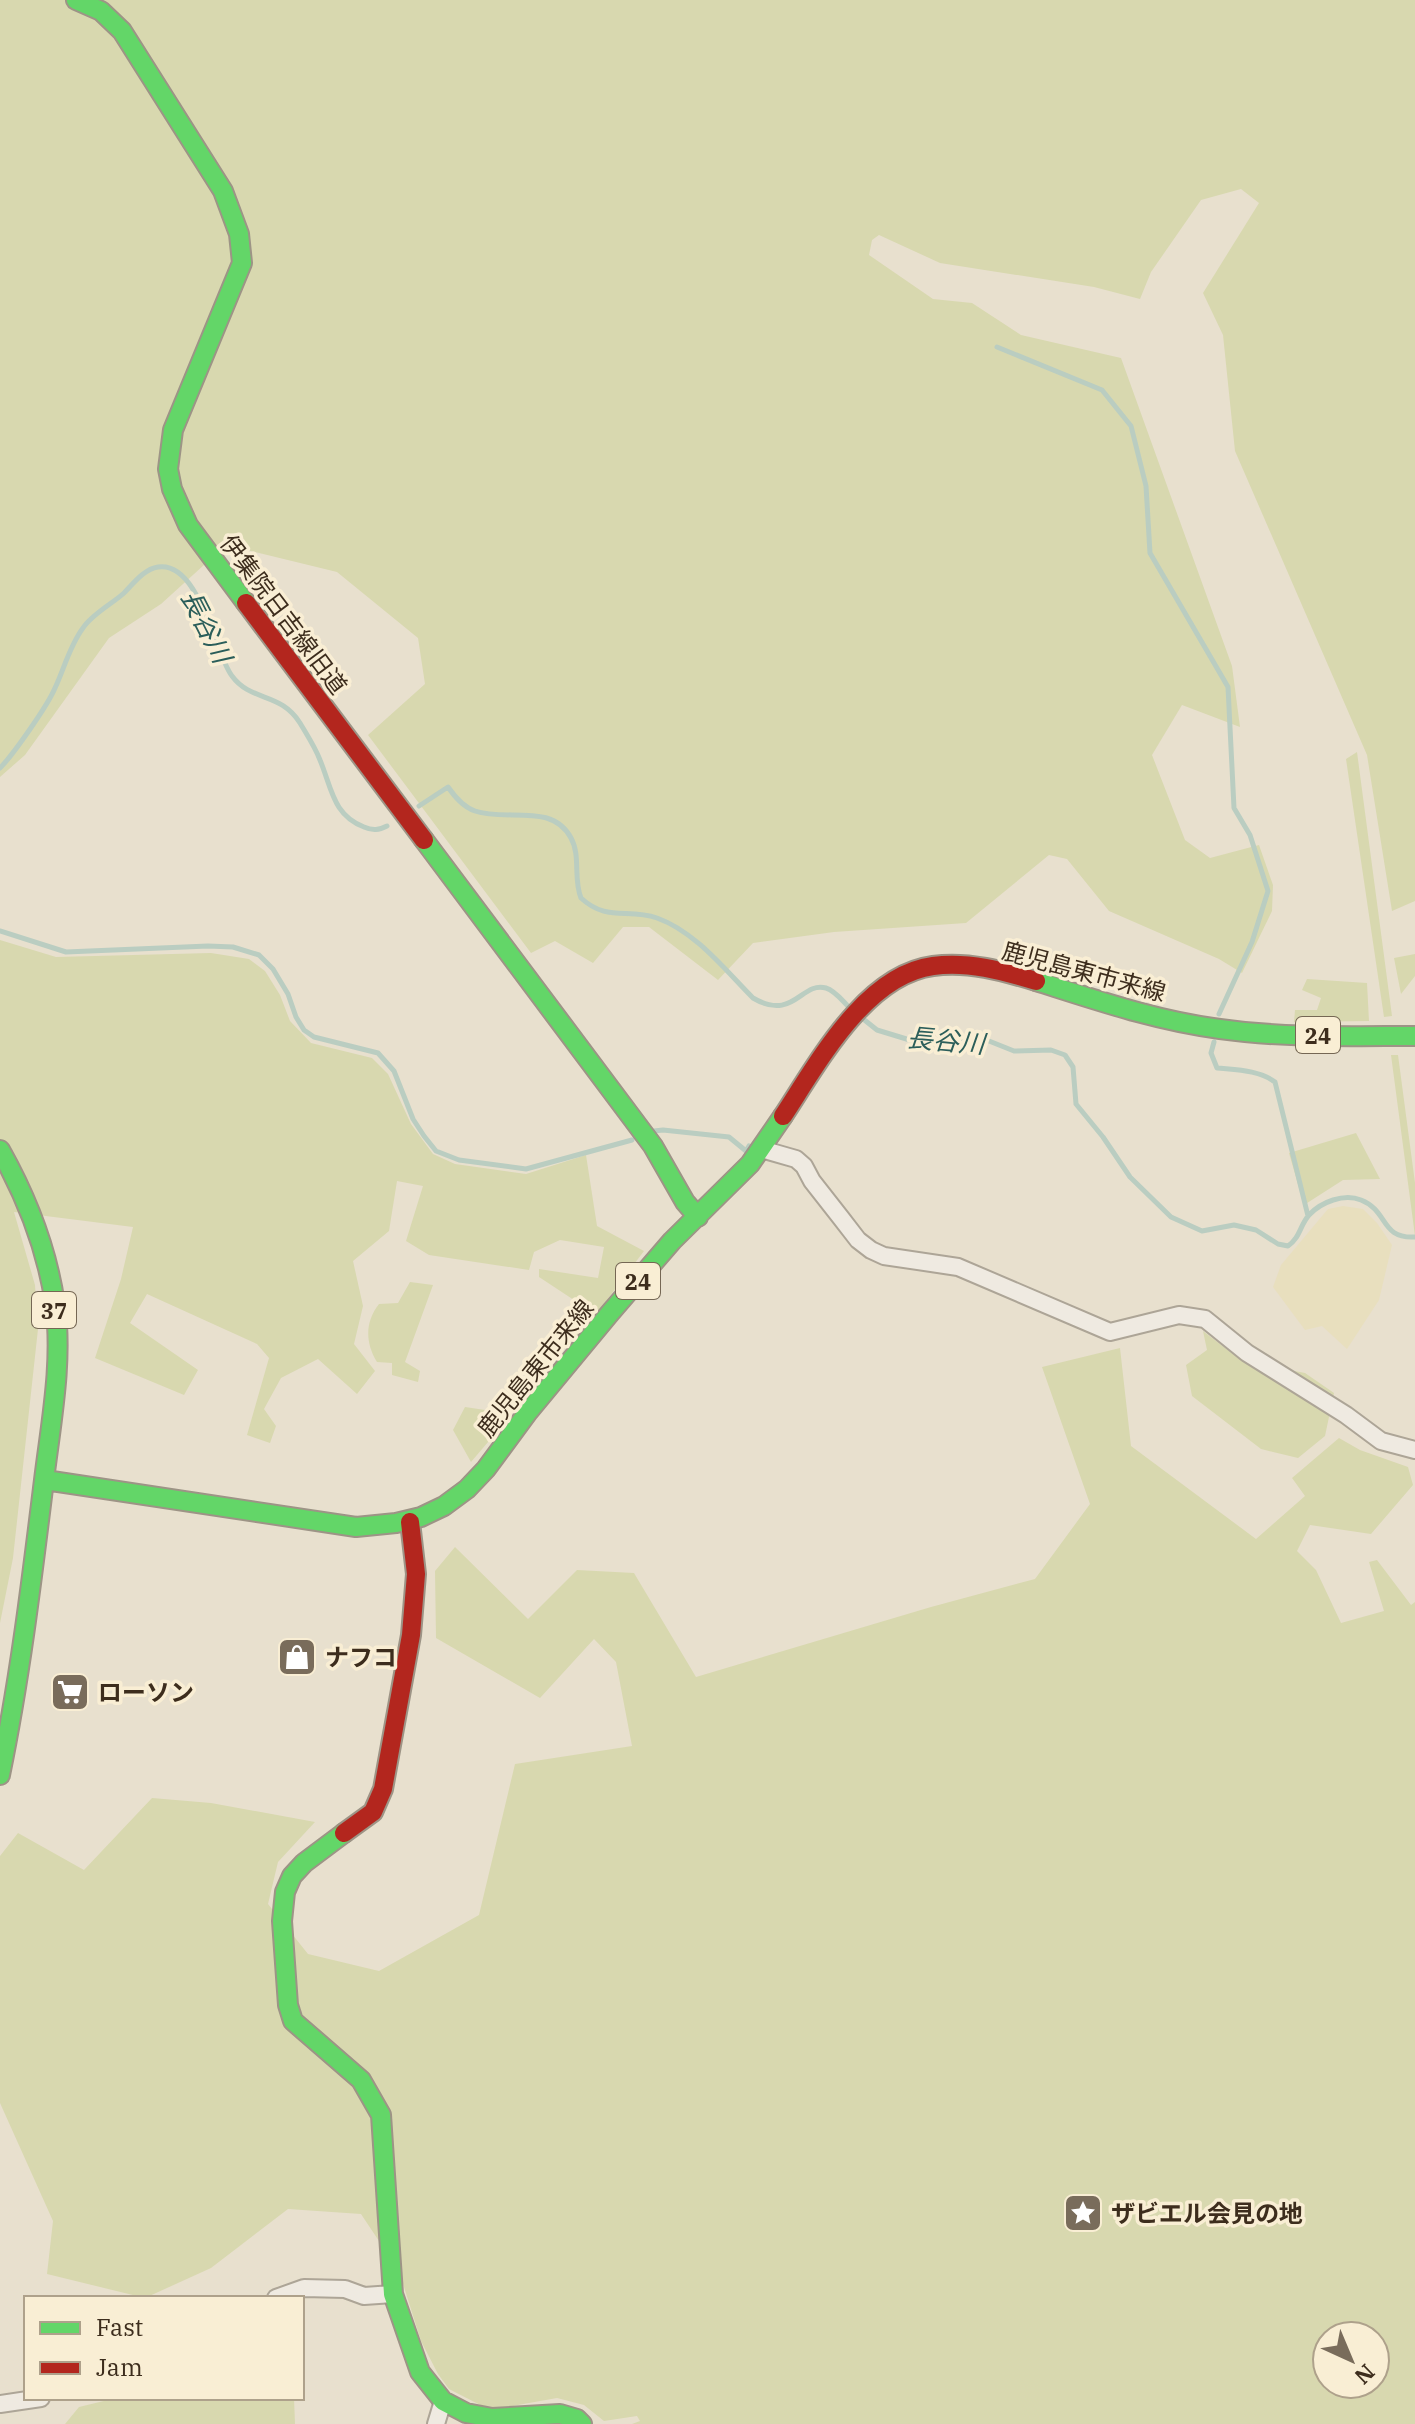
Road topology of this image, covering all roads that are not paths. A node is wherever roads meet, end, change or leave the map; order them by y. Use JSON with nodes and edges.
{"nodes":[{"id":1,"x":76,"y":0,"type":"edge"},
{"id":2,"x":1415,"y":1036,"type":"edge"},
{"id":3,"x":761,"y":1149,"type":"junction"},
{"id":4,"x":0,"y":1150,"type":"edge"},
{"id":5,"x":698,"y":1217,"type":"junction"},
{"id":6,"x":1415,"y":1450,"type":"edge"},
{"id":7,"x":45,"y":1480,"type":"junction"},
{"id":8,"x":410,"y":1522,"type":"junction"},
{"id":9,"x":0,"y":1775,"type":"edge"},
{"id":10,"x":393,"y":2294,"type":"junction"},
{"id":11,"x":282,"y":2296,"type":"edge"},
{"id":12,"x":29,"y":2400,"type":"edge"},
{"id":13,"x":443,"y":2401,"type":"junction"},
{"id":14,"x":0,"y":2405,"type":"edge"},
{"id":15,"x":436,"y":2424,"type":"edge"},
{"id":16,"x":582,"y":2424,"type":"edge"}],
"edges":[{"from":1,"to":5,"type":"street","name":"伊集院日吉線旧道"},
{"from":2,"to":3,"type":"street","name":"鹿児島東市来線","number":"24"},
{"from":3,"to":5,"type":"street","name":"鹿児島東市来線","number":"24"},
{"from":3,"to":6,"type":"street"},
{"from":4,"to":7,"type":"street","number":"37"},
{"from":5,"to":8,"type":"street","name":"鹿児島東市来線","number":"24"},
{"from":7,"to":8,"type":"street","name":"鹿児島東市来線","number":"24"},
{"from":7,"to":9,"type":"street"},
{"from":8,"to":10,"type":"street"},
{"from":10,"to":11,"type":"street"},
{"from":10,"to":13,"type":"street"},
{"from":12,"to":14,"type":"street"},
{"from":13,"to":15,"type":"street"},
{"from":13,"to":16,"type":"street"}]}
